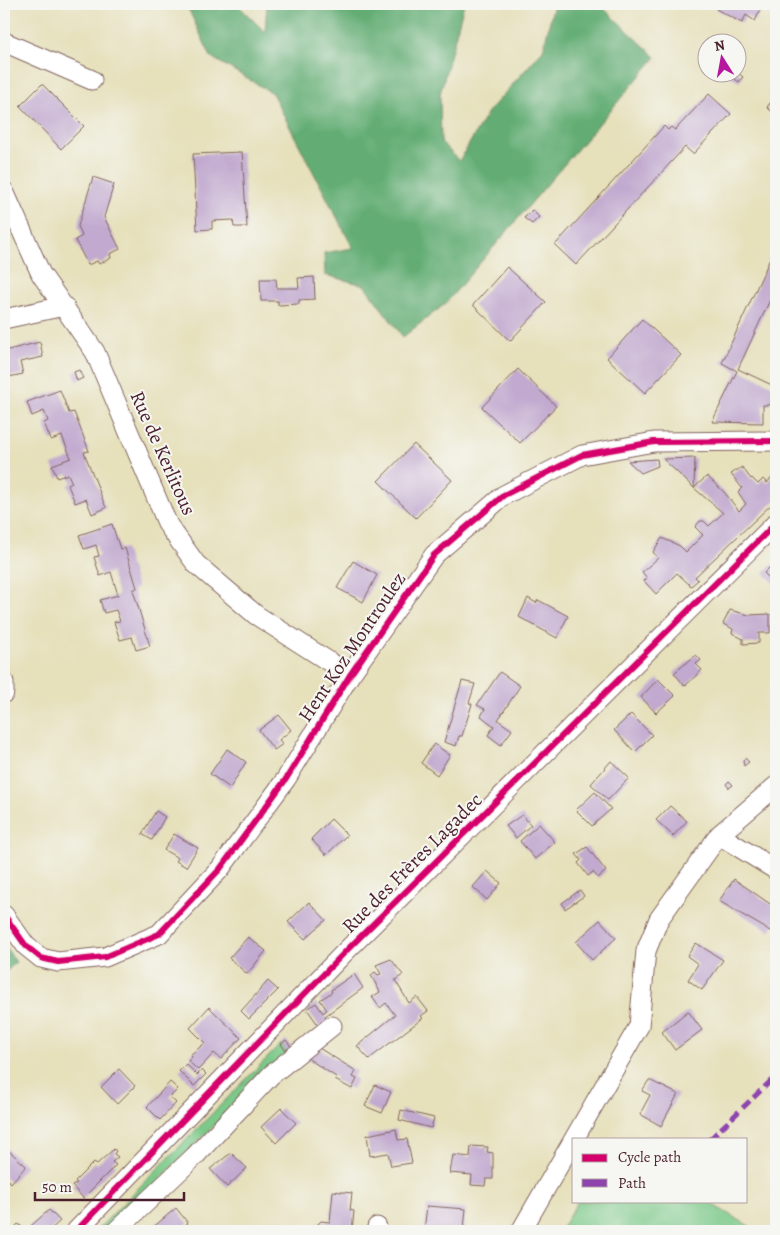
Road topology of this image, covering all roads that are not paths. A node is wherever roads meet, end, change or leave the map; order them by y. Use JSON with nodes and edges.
{"nodes":[{"id":1,"x":4,"y":42,"type":"edge"},
{"id":2,"x":92,"y":80,"type":"dead end"},
{"id":3,"x":4,"y":191,"type":"edge"},
{"id":4,"x":64,"y":306,"type":"junction"},
{"id":5,"x":4,"y":319,"type":"edge"},
{"id":6,"x":776,"y":441,"type":"edge"},
{"id":7,"x":776,"y":523,"type":"edge"},
{"id":8,"x":350,"y":675,"type":"junction"},
{"id":9,"x":4,"y":682,"type":"edge"},
{"id":10,"x":4,"y":693,"type":"edge"},
{"id":11,"x":776,"y":786,"type":"edge"},
{"id":12,"x":719,"y":835,"type":"junction"},
{"id":13,"x":776,"y":870,"type":"edge"},
{"id":14,"x":4,"y":915,"type":"edge"},
{"id":15,"x":332,"y":1026,"type":"dead end"},
{"id":16,"x":575,"y":1138,"type":"edge"},
{"id":17,"x":572,"y":1142,"type":"edge"},
{"id":18,"x":76,"y":1231,"type":"edge"},
{"id":19,"x":116,"y":1231,"type":"edge"},
{"id":20,"x":521,"y":1231,"type":"edge"}],
"edges":[{"from":1,"to":2,"type":"street"},
{"from":3,"to":4,"type":"street","name":"Rue de Kerlitous"},
{"from":4,"to":5,"type":"street"},
{"from":4,"to":8,"type":"street","name":"Rue de Kerlitous"},
{"from":6,"to":8,"type":"street","name":"Hent Koz Montroulez"},
{"from":7,"to":18,"type":"street","name":"Rue des Frères Lagadec"},
{"from":8,"to":14,"type":"street","name":"Hent Koz Montroulez"},
{"from":9,"to":10,"type":"street"},
{"from":11,"to":12,"type":"street"},
{"from":12,"to":13,"type":"street"},
{"from":12,"to":16,"type":"street"},
{"from":15,"to":19,"type":"street"},
{"from":17,"to":20,"type":"street"}]}
